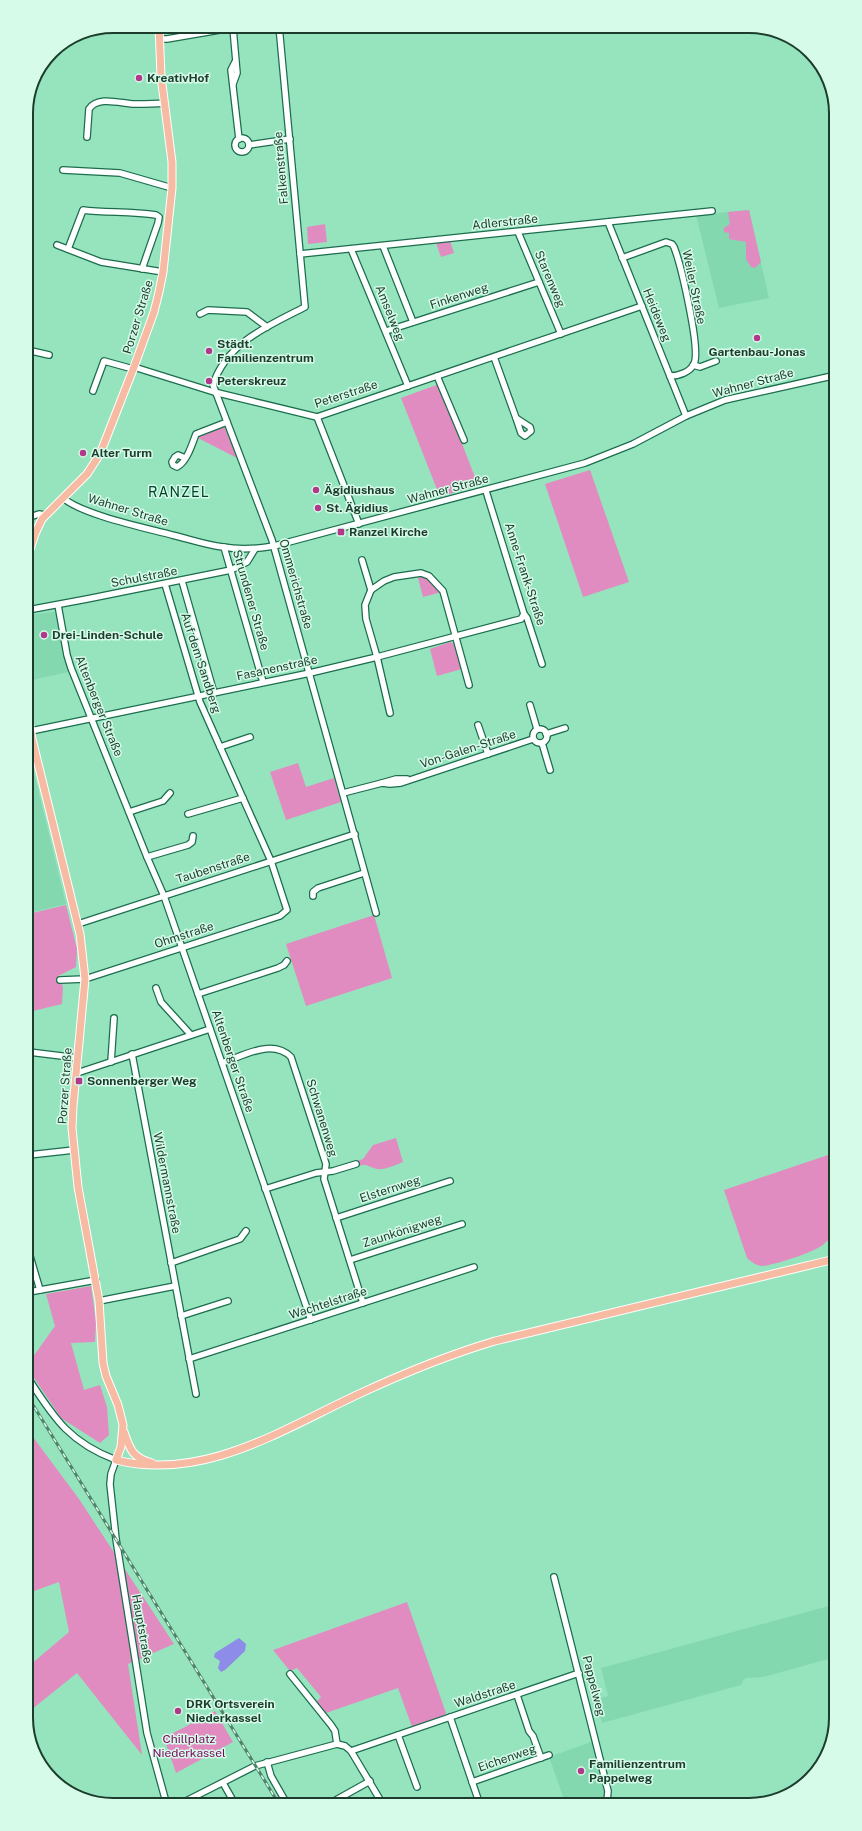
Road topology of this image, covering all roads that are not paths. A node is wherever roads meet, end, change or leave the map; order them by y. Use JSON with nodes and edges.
{"nodes":[{"id":1,"x":159,"y":33,"type":"edge"},
{"id":2,"x":203,"y":33,"type":"edge"},
{"id":3,"x":232,"y":33,"type":"edge"},
{"id":4,"x":281,"y":33,"type":"edge"},
{"id":5,"x":159,"y":39,"type":"junction"},
{"id":6,"x":164,"y":103,"type":"junction"},
{"id":7,"x":87,"y":137,"type":"dead end"},
{"id":8,"x":239,"y":139,"type":"junction"},
{"id":9,"x":290,"y":139,"type":"junction"},
{"id":10,"x":249,"y":145,"type":"junction"},
{"id":11,"x":63,"y":170,"type":"dead end"},
{"id":12,"x":172,"y":188,"type":"junction"},
{"id":13,"x":712,"y":211,"type":"dead end"},
{"id":14,"x":608,"y":222,"type":"junction"},
{"id":15,"x":518,"y":232,"type":"junction"},
{"id":16,"x":57,"y":246,"type":"dead end"},
{"id":17,"x":383,"y":246,"type":"junction"},
{"id":18,"x":68,"y":249,"type":"junction"},
{"id":19,"x":352,"y":249,"type":"junction"},
{"id":20,"x":300,"y":254,"type":"junction"},
{"id":21,"x":622,"y":258,"type":"junction"},
{"id":22,"x":142,"y":269,"type":"junction"},
{"id":23,"x":163,"y":272,"type":"junction"},
{"id":24,"x":539,"y":282,"type":"junction"},
{"id":25,"x":642,"y":306,"type":"junction"},
{"id":26,"x":200,"y":314,"type":"dead end"},
{"id":27,"x":413,"y":322,"type":"junction"},
{"id":28,"x":267,"y":326,"type":"junction"},
{"id":29,"x":386,"y":332,"type":"junction"},
{"id":30,"x":561,"y":334,"type":"junction"},
{"id":31,"x":33,"y":351,"type":"edge"},
{"id":32,"x":48,"y":355,"type":"dead end"},
{"id":33,"x":494,"y":357,"type":"junction"},
{"id":34,"x":716,"y":361,"type":"dead end"},
{"id":35,"x":694,"y":365,"type":"junction"},
{"id":36,"x":133,"y":368,"type":"junction"},
{"id":37,"x":437,"y":376,"type":"junction"},
{"id":38,"x":670,"y":376,"type":"junction"},
{"id":39,"x":829,"y":377,"type":"edge"},
{"id":40,"x":408,"y":386,"type":"junction"},
{"id":41,"x":93,"y":391,"type":"dead end"},
{"id":42,"x":214,"y":392,"type":"junction"},
{"id":43,"x":686,"y":416,"type":"junction"},
{"id":44,"x":317,"y":417,"type":"junction"},
{"id":45,"x":516,"y":418,"type":"dead end"},
{"id":46,"x":227,"y":422,"type":"junction"},
{"id":47,"x":464,"y":440,"type":"dead end"},
{"id":48,"x":185,"y":458,"type":"dead end"},
{"id":49,"x":486,"y":491,"type":"junction"},
{"id":50,"x":63,"y":498,"type":"junction"},
{"id":51,"x":45,"y":515,"type":"junction"},
{"id":52,"x":33,"y":516,"type":"edge"},
{"id":53,"x":359,"y":524,"type":"junction"},
{"id":54,"x":33,"y":541,"type":"edge"},
{"id":55,"x":274,"y":546,"type":"junction"},
{"id":56,"x":224,"y":547,"type":"junction"},
{"id":57,"x":255,"y":549,"type":"junction"},
{"id":58,"x":362,"y":560,"type":"dead end"},
{"id":59,"x":231,"y":570,"type":"junction"},
{"id":60,"x":182,"y":581,"type":"junction"},
{"id":61,"x":164,"y":584,"type":"junction"},
{"id":62,"x":371,"y":590,"type":"junction"},
{"id":63,"x":58,"y":605,"type":"junction"},
{"id":64,"x":33,"y":609,"type":"edge"},
{"id":65,"x":524,"y":614,"type":"junction"},
{"id":66,"x":457,"y":636,"type":"junction"},
{"id":67,"x":377,"y":657,"type":"junction"},
{"id":68,"x":542,"y":664,"type":"dead end"},
{"id":69,"x":310,"y":673,"type":"junction"},
{"id":70,"x":263,"y":682,"type":"junction"},
{"id":71,"x":469,"y":686,"type":"dead end"},
{"id":72,"x":214,"y":693,"type":"junction"},
{"id":73,"x":198,"y":696,"type":"junction"},
{"id":74,"x":530,"y":705,"type":"dead end"},
{"id":75,"x":390,"y":713,"type":"dead end"},
{"id":76,"x":92,"y":718,"type":"junction"},
{"id":77,"x":478,"y":725,"type":"dead end"},
{"id":78,"x":565,"y":728,"type":"dead end"},
{"id":79,"x":537,"y":729,"type":"junction"},
{"id":80,"x":33,"y":731,"type":"edge"},
{"id":81,"x":546,"y":734,"type":"junction"},
{"id":82,"x":250,"y":737,"type":"dead end"},
{"id":83,"x":533,"y":739,"type":"junction"},
{"id":84,"x":542,"y":743,"type":"junction"},
{"id":85,"x":220,"y":747,"type":"junction"},
{"id":86,"x":33,"y":751,"type":"edge"},
{"id":87,"x":488,"y":754,"type":"junction"},
{"id":88,"x":550,"y":770,"type":"dead end"},
{"id":89,"x":170,"y":793,"type":"dead end"},
{"id":90,"x":343,"y":793,"type":"junction"},
{"id":91,"x":243,"y":798,"type":"junction"},
{"id":92,"x":129,"y":812,"type":"junction"},
{"id":93,"x":188,"y":814,"type":"dead end"},
{"id":94,"x":355,"y":834,"type":"junction"},
{"id":95,"x":193,"y":836,"type":"dead end"},
{"id":96,"x":147,"y":858,"type":"junction"},
{"id":97,"x":271,"y":861,"type":"junction"},
{"id":98,"x":364,"y":873,"type":"junction"},
{"id":99,"x":164,"y":896,"type":"junction"},
{"id":100,"x":313,"y":896,"type":"dead end"},
{"id":101,"x":287,"y":910,"type":"joint"},
{"id":102,"x":376,"y":913,"type":"dead end"},
{"id":103,"x":78,"y":924,"type":"junction"},
{"id":104,"x":182,"y":948,"type":"junction"},
{"id":105,"x":287,"y":961,"type":"dead end"},
{"id":106,"x":85,"y":979,"type":"junction"},
{"id":107,"x":60,"y":980,"type":"dead end"},
{"id":108,"x":156,"y":988,"type":"dead end"},
{"id":109,"x":198,"y":994,"type":"junction"},
{"id":110,"x":114,"y":1018,"type":"dead end"},
{"id":111,"x":210,"y":1029,"type":"junction"},
{"id":112,"x":191,"y":1035,"type":"junction"},
{"id":113,"x":33,"y":1052,"type":"edge"},
{"id":114,"x":132,"y":1054,"type":"junction"},
{"id":115,"x":78,"y":1058,"type":"junction"},
{"id":116,"x":111,"y":1062,"type":"junction"},
{"id":117,"x":222,"y":1063,"type":"junction"},
{"id":118,"x":77,"y":1073,"type":"junction"},
{"id":119,"x":74,"y":1150,"type":"junction"},
{"id":120,"x":33,"y":1155,"type":"edge"},
{"id":121,"x":356,"y":1164,"type":"dead end"},
{"id":122,"x":325,"y":1173,"type":"junction"},
{"id":123,"x":450,"y":1181,"type":"dead end"},
{"id":124,"x":265,"y":1189,"type":"junction"},
{"id":125,"x":336,"y":1218,"type":"junction"},
{"id":126,"x":462,"y":1224,"type":"dead end"},
{"id":127,"x":246,"y":1231,"type":"dead end"},
{"id":128,"x":350,"y":1260,"type":"junction"},
{"id":129,"x":829,"y":1260,"type":"edge"},
{"id":130,"x":171,"y":1263,"type":"junction"},
{"id":131,"x":33,"y":1266,"type":"edge"},
{"id":132,"x":474,"y":1267,"type":"dead end"},
{"id":133,"x":96,"y":1280,"type":"junction"},
{"id":134,"x":175,"y":1286,"type":"junction"},
{"id":135,"x":40,"y":1290,"type":"junction"},
{"id":136,"x":33,"y":1291,"type":"edge"},
{"id":137,"x":228,"y":1301,"type":"dead end"},
{"id":138,"x":99,"y":1302,"type":"junction"},
{"id":139,"x":363,"y":1303,"type":"junction"},
{"id":140,"x":181,"y":1316,"type":"junction"},
{"id":141,"x":311,"y":1320,"type":"junction"},
{"id":142,"x":189,"y":1359,"type":"junction"},
{"id":143,"x":33,"y":1385,"type":"edge"},
{"id":144,"x":196,"y":1394,"type":"dead end"},
{"id":145,"x":123,"y":1430,"type":"junction"},
{"id":146,"x":116,"y":1460,"type":"junction"},
{"id":147,"x":162,"y":1465,"type":"junction"},
{"id":148,"x":554,"y":1577,"type":"dead end"},
{"id":149,"x":579,"y":1673,"type":"junction"},
{"id":150,"x":290,"y":1674,"type":"dead end"},
{"id":151,"x":517,"y":1695,"type":"junction"},
{"id":152,"x":450,"y":1717,"type":"junction"},
{"id":153,"x":398,"y":1735,"type":"junction"},
{"id":154,"x":337,"y":1744,"type":"junction"},
{"id":155,"x":351,"y":1751,"type":"junction"},
{"id":156,"x":549,"y":1755,"type":"dead end"},
{"id":157,"x":541,"y":1758,"type":"junction"},
{"id":158,"x":267,"y":1762,"type":"junction"},
{"id":159,"x":370,"y":1781,"type":"junction"},
{"id":160,"x":472,"y":1782,"type":"junction"},
{"id":161,"x":223,"y":1783,"type":"junction"},
{"id":162,"x":416,"y":1787,"type":"dead end"},
{"id":163,"x":163,"y":1798,"type":"edge"},
{"id":164,"x":192,"y":1798,"type":"edge"},
{"id":165,"x":232,"y":1798,"type":"edge"},
{"id":166,"x":284,"y":1798,"type":"edge"},
{"id":167,"x":340,"y":1798,"type":"edge"},
{"id":168,"x":379,"y":1798,"type":"edge"},
{"id":169,"x":478,"y":1798,"type":"edge"},
{"id":170,"x":607,"y":1798,"type":"edge"}],
"edges":[{"from":1,"to":5,"type":"main road","name":"Porzer Straße"},
{"from":2,"to":5,"type":"street"},
{"from":3,"to":8,"type":"street"},
{"from":4,"to":9,"type":"street","name":"Falkenstraße"},
{"from":5,"to":6,"type":"main road","name":"Porzer Straße"},
{"from":6,"to":7,"type":"street"},
{"from":6,"to":12,"type":"main road","name":"Porzer Straße"},
{"from":8,"to":10,"type":"street"},
{"from":8,"to":10,"type":"street"},
{"from":9,"to":10,"type":"street"},
{"from":9,"to":20,"type":"street","name":"Falkenstraße"},
{"from":11,"to":12,"type":"street"},
{"from":12,"to":23,"type":"main road","name":"Porzer Straße"},
{"from":13,"to":14,"type":"street","name":"Adlerstraße"},
{"from":14,"to":15,"type":"street","name":"Adlerstraße"},
{"from":14,"to":21,"type":"street","name":"Heideweg"},
{"from":15,"to":17,"type":"street","name":"Adlerstraße"},
{"from":15,"to":24,"type":"street","name":"Starenweg"},
{"from":16,"to":18,"type":"street"},
{"from":17,"to":19,"type":"street","name":"Adlerstraße"},
{"from":17,"to":27,"type":"street"},
{"from":18,"to":22,"type":"street"},
{"from":18,"to":22,"type":"street"},
{"from":19,"to":20,"type":"street","name":"Adlerstraße"},
{"from":19,"to":29,"type":"street","name":"Amselweg"},
{"from":20,"to":28,"type":"street","name":"Falkenstraße"},
{"from":21,"to":25,"type":"street","name":"Heideweg"},
{"from":21,"to":35,"type":"street","name":"Weiler Straße"},
{"from":22,"to":23,"type":"street"},
{"from":23,"to":36,"type":"main road","name":"Porzer Straße"},
{"from":24,"to":27,"type":"street","name":"Finkenweg"},
{"from":24,"to":30,"type":"street","name":"Starenweg"},
{"from":25,"to":30,"type":"street","name":"Peterstraße"},
{"from":25,"to":38,"type":"street","name":"Heideweg"},
{"from":26,"to":28,"type":"street"},
{"from":27,"to":29,"type":"street","name":"Finkenweg"},
{"from":28,"to":42,"type":"street"},
{"from":29,"to":40,"type":"street","name":"Amselweg"},
{"from":30,"to":33,"type":"street","name":"Peterstraße"},
{"from":31,"to":32,"type":"street"},
{"from":33,"to":37,"type":"street","name":"Peterstraße"},
{"from":33,"to":45,"type":"street"},
{"from":34,"to":35,"type":"street"},
{"from":35,"to":38,"type":"street"},
{"from":36,"to":41,"type":"street","name":"Peterstraße"},
{"from":36,"to":42,"type":"street","name":"Peterstraße"},
{"from":36,"to":50,"type":"main road","name":"Porzer Straße"},
{"from":37,"to":40,"type":"street","name":"Peterstraße"},
{"from":37,"to":47,"type":"street"},
{"from":38,"to":43,"type":"street","name":"Heideweg"},
{"from":39,"to":43,"type":"street","name":"Wahner Straße"},
{"from":40,"to":44,"type":"street","name":"Peterstraße"},
{"from":42,"to":44,"type":"street","name":"Peterstraße"},
{"from":42,"to":46,"type":"street","name":"Ommerichstraße"},
{"from":43,"to":49,"type":"street","name":"Wahner Straße"},
{"from":44,"to":53,"type":"street"},
{"from":46,"to":48,"type":"street"},
{"from":46,"to":55,"type":"street","name":"Ommerichstraße"},
{"from":49,"to":53,"type":"street","name":"Wahner Straße"},
{"from":49,"to":65,"type":"street","name":"Anne-Frank-Straße"},
{"from":50,"to":51,"type":"main road","name":"Porzer Straße"},
{"from":50,"to":56,"type":"street","name":"Wahner Straße"},
{"from":51,"to":52,"type":"street"},
{"from":51,"to":54,"type":"main road","name":"Porzer Straße"},
{"from":53,"to":55,"type":"street","name":"Wahner Straße"},
{"from":55,"to":57,"type":"street","name":"Wahner Straße"},
{"from":55,"to":69,"type":"street","name":"Ommerichstraße"},
{"from":56,"to":57,"type":"street","name":"Wahner Straße"},
{"from":56,"to":59,"type":"street","name":"Strundener Straße"},
{"from":57,"to":59,"type":"street","name":"Schulstraße"},
{"from":58,"to":62,"type":"street"},
{"from":59,"to":60,"type":"street","name":"Schulstraße"},
{"from":59,"to":70,"type":"street","name":"Strundener Straße"},
{"from":60,"to":61,"type":"street","name":"Schulstraße"},
{"from":60,"to":72,"type":"street","name":"Auf dem Sandberg"},
{"from":61,"to":63,"type":"street","name":"Schulstraße"},
{"from":61,"to":73,"type":"street","name":"Auf dem Sandberg"},
{"from":62,"to":66,"type":"street"},
{"from":62,"to":67,"type":"street"},
{"from":63,"to":64,"type":"street","name":"Schulstraße"},
{"from":63,"to":76,"type":"street","name":"Altenberger Straße"},
{"from":65,"to":66,"type":"street","name":"Fasanenstraße"},
{"from":65,"to":68,"type":"street","name":"Anne-Frank-Straße"},
{"from":66,"to":67,"type":"street","name":"Fasanenstraße"},
{"from":66,"to":71,"type":"street"},
{"from":67,"to":69,"type":"street","name":"Fasanenstraße"},
{"from":67,"to":75,"type":"street"},
{"from":69,"to":70,"type":"street","name":"Fasanenstraße"},
{"from":69,"to":90,"type":"street","name":"Ommerichstraße"},
{"from":70,"to":72,"type":"street","name":"Fasanenstraße"},
{"from":72,"to":73,"type":"street","name":"Fasanenstraße"},
{"from":73,"to":76,"type":"street","name":"Fasanenstraße"},
{"from":73,"to":85,"type":"street","name":"Auf dem Sandberg"},
{"from":74,"to":79,"type":"street"},
{"from":76,"to":80,"type":"street","name":"Fasanenstraße"},
{"from":76,"to":92,"type":"street","name":"Altenberger Straße"},
{"from":77,"to":87,"type":"street"},
{"from":78,"to":81,"type":"street"},
{"from":79,"to":81,"type":"street"},
{"from":79,"to":83,"type":"street"},
{"from":81,"to":84,"type":"street"},
{"from":82,"to":85,"type":"street"},
{"from":83,"to":84,"type":"street"},
{"from":83,"to":87,"type":"street","name":"Von-Galen-Straße"},
{"from":84,"to":88,"type":"street"},
{"from":85,"to":91,"type":"street","name":"Auf dem Sandberg"},
{"from":86,"to":103,"type":"main road","name":"Porzer Straße"},
{"from":87,"to":90,"type":"street","name":"Von-Galen-Straße"},
{"from":89,"to":92,"type":"street"},
{"from":90,"to":94,"type":"street","name":"Ommerichstraße"},
{"from":91,"to":93,"type":"street"},
{"from":91,"to":97,"type":"street","name":"Auf dem Sandberg"},
{"from":92,"to":96,"type":"street","name":"Altenberger Straße"},
{"from":94,"to":97,"type":"street","name":"Taubenstraße"},
{"from":94,"to":98,"type":"street","name":"Ommerichstraße"},
{"from":95,"to":96,"type":"street"},
{"from":96,"to":99,"type":"street","name":"Altenberger Straße"},
{"from":97,"to":99,"type":"street","name":"Taubenstraße"},
{"from":97,"to":101,"type":"street","name":"Auf dem Sandberg"},
{"from":98,"to":100,"type":"street"},
{"from":98,"to":102,"type":"street","name":"Ommerichstraße"},
{"from":99,"to":103,"type":"street","name":"Taubenstraße"},
{"from":99,"to":104,"type":"street","name":"Altenberger Straße"},
{"from":101,"to":104,"type":"street","name":"Ohmstraße"},
{"from":103,"to":106,"type":"main road","name":"Porzer Straße"},
{"from":104,"to":106,"type":"street","name":"Ohmstraße"},
{"from":104,"to":109,"type":"street","name":"Altenberger Straße"},
{"from":105,"to":109,"type":"street"},
{"from":106,"to":107,"type":"street","name":"Ohmstraße"},
{"from":106,"to":115,"type":"main road","name":"Porzer Straße"},
{"from":108,"to":112,"type":"street"},
{"from":109,"to":111,"type":"street","name":"Altenberger Straße"},
{"from":110,"to":116,"type":"street"},
{"from":111,"to":112,"type":"street"},
{"from":111,"to":117,"type":"street","name":"Altenberger Straße"},
{"from":112,"to":114,"type":"street"},
{"from":113,"to":115,"type":"street"},
{"from":114,"to":116,"type":"street"},
{"from":114,"to":130,"type":"street","name":"Wildermannstraße"},
{"from":115,"to":118,"type":"main road","name":"Porzer Straße"},
{"from":116,"to":118,"type":"street"},
{"from":117,"to":122,"type":"street","name":"Schwanenweg"},
{"from":117,"to":124,"type":"street","name":"Altenberger Straße"},
{"from":118,"to":119,"type":"main road","name":"Porzer Straße"},
{"from":119,"to":120,"type":"street"},
{"from":119,"to":133,"type":"main road","name":"Porzer Straße"},
{"from":121,"to":122,"type":"street"},
{"from":122,"to":124,"type":"street"},
{"from":122,"to":125,"type":"street","name":"Schwanenweg"},
{"from":123,"to":125,"type":"street","name":"Elsternweg"},
{"from":124,"to":141,"type":"street","name":"Altenberger Straße"},
{"from":125,"to":128,"type":"street","name":"Schwanenweg"},
{"from":126,"to":128,"type":"street","name":"Zaunkönigweg"},
{"from":127,"to":130,"type":"street"},
{"from":128,"to":139,"type":"street","name":"Schwanenweg"},
{"from":129,"to":147,"type":"main road"},
{"from":130,"to":134,"type":"street","name":"Wildermannstraße"},
{"from":131,"to":135,"type":"street"},
{"from":132,"to":139,"type":"street","name":"Wachtelstraße"},
{"from":133,"to":135,"type":"street"},
{"from":133,"to":138,"type":"main road","name":"Porzer Straße"},
{"from":134,"to":138,"type":"street"},
{"from":134,"to":140,"type":"street","name":"Wildermannstraße"},
{"from":135,"to":136,"type":"street"},
{"from":137,"to":140,"type":"street"},
{"from":138,"to":145,"type":"main road","name":"Porzer Straße"},
{"from":139,"to":141,"type":"street","name":"Wachtelstraße"},
{"from":140,"to":142,"type":"street","name":"Wildermannstraße"},
{"from":141,"to":142,"type":"street","name":"Wachtelstraße"},
{"from":142,"to":144,"type":"street","name":"Wildermannstraße"},
{"from":143,"to":146,"type":"street"},
{"from":145,"to":146,"type":"main road","name":"Porzer Straße"},
{"from":145,"to":147,"type":"main road"},
{"from":146,"to":147,"type":"main road"},
{"from":146,"to":163,"type":"street","name":"Hauptstraße"},
{"from":148,"to":149,"type":"street","name":"Pappelweg"},
{"from":149,"to":151,"type":"street","name":"Waldstraße"},
{"from":149,"to":170,"type":"street","name":"Pappelweg"},
{"from":150,"to":154,"type":"street"},
{"from":151,"to":152,"type":"street","name":"Waldstraße"},
{"from":151,"to":157,"type":"street"},
{"from":152,"to":153,"type":"street","name":"Waldstraße"},
{"from":152,"to":160,"type":"street"},
{"from":153,"to":155,"type":"street","name":"Waldstraße"},
{"from":153,"to":162,"type":"street"},
{"from":154,"to":155,"type":"street"},
{"from":154,"to":158,"type":"street"},
{"from":155,"to":159,"type":"street"},
{"from":156,"to":157,"type":"street","name":"Eichenweg"},
{"from":157,"to":160,"type":"street","name":"Eichenweg"},
{"from":158,"to":161,"type":"street"},
{"from":158,"to":166,"type":"street"},
{"from":159,"to":167,"type":"street"},
{"from":159,"to":168,"type":"street"},
{"from":160,"to":169,"type":"street"},
{"from":161,"to":164,"type":"street"},
{"from":161,"to":165,"type":"street"}]}
